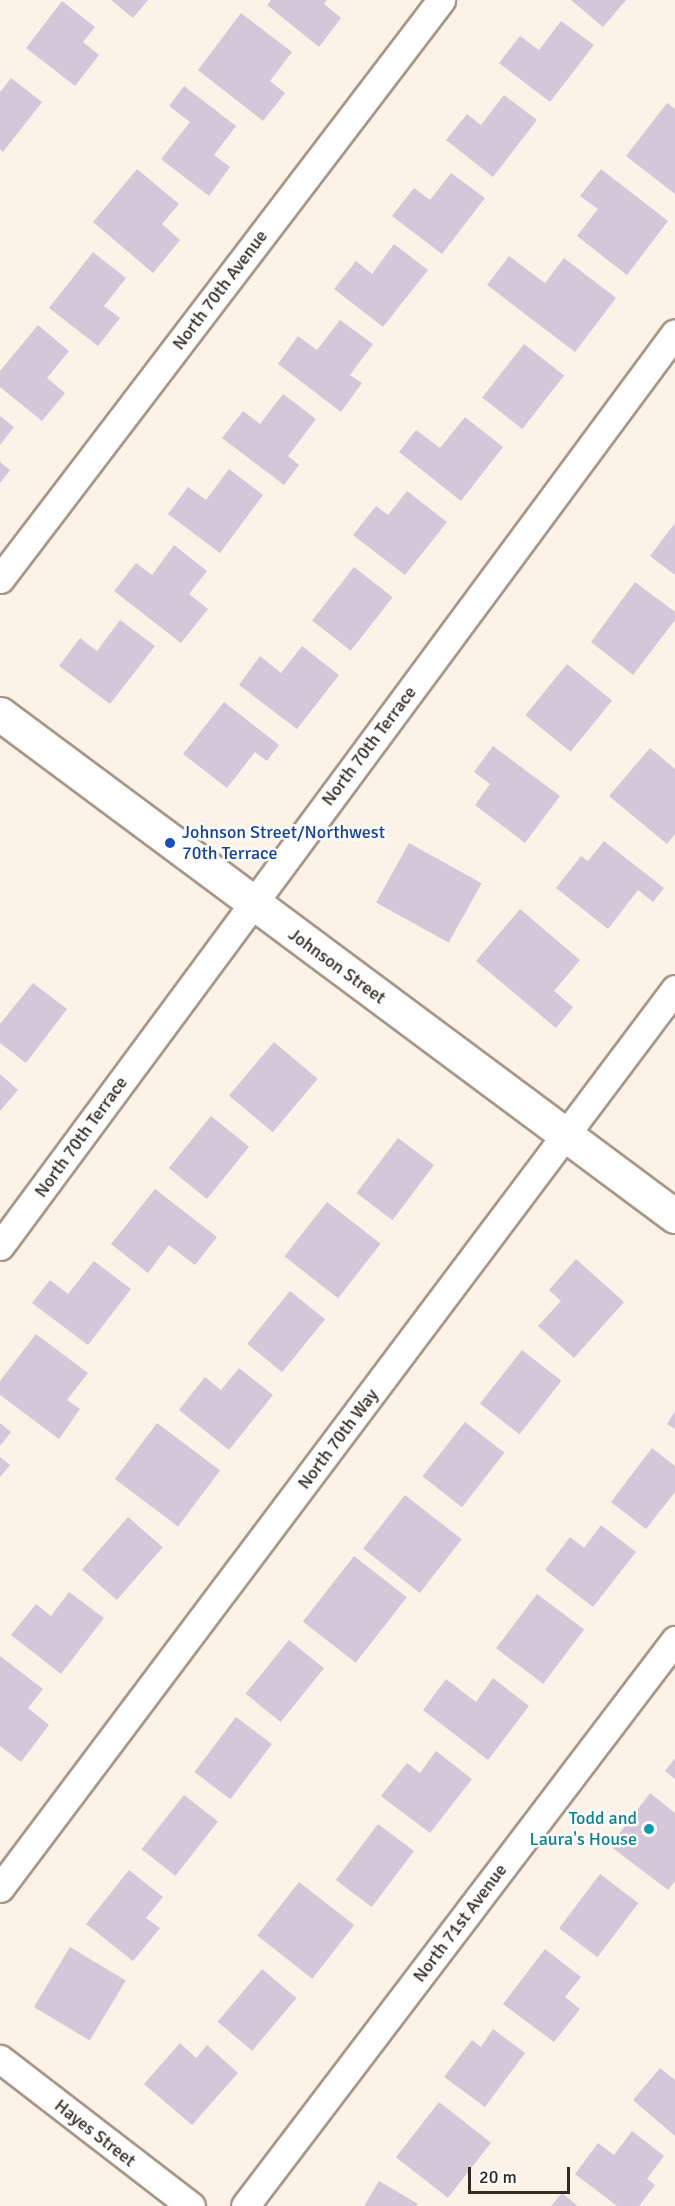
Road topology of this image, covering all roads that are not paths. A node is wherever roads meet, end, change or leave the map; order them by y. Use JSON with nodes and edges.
{"nodes":[{"id":1,"x":441,"y":0,"type":"edge"},
{"id":2,"x":675,"y":333,"type":"edge"},
{"id":3,"x":0,"y":579,"type":"edge"},
{"id":4,"x":0,"y":714,"type":"edge"},
{"id":5,"x":252,"y":904,"type":"junction"},
{"id":6,"x":675,"y":989,"type":"edge"},
{"id":7,"x":567,"y":1136,"type":"junction"},
{"id":8,"x":675,"y":1216,"type":"edge"},
{"id":9,"x":0,"y":1246,"type":"edge"},
{"id":10,"x":675,"y":1640,"type":"edge"},
{"id":11,"x":0,"y":1888,"type":"edge"},
{"id":12,"x":0,"y":2059,"type":"edge"},
{"id":13,"x":191,"y":2206,"type":"edge"},
{"id":14,"x":245,"y":2206,"type":"edge"}],
"edges":[{"from":1,"to":3,"type":"street","name":"North 70th Avenue"},
{"from":2,"to":5,"type":"street","name":"North 70th Terrace"},
{"from":4,"to":5,"type":"street","name":"Johnson Street"},
{"from":5,"to":7,"type":"street","name":"Johnson Street"},
{"from":5,"to":9,"type":"street","name":"North 70th Terrace"},
{"from":6,"to":7,"type":"street","name":"North 70th Way"},
{"from":7,"to":8,"type":"street","name":"Johnson Street"},
{"from":7,"to":11,"type":"street","name":"North 70th Way"},
{"from":10,"to":14,"type":"street","name":"North 71st Avenue"},
{"from":12,"to":13,"type":"street","name":"Hayes Street"}]}
